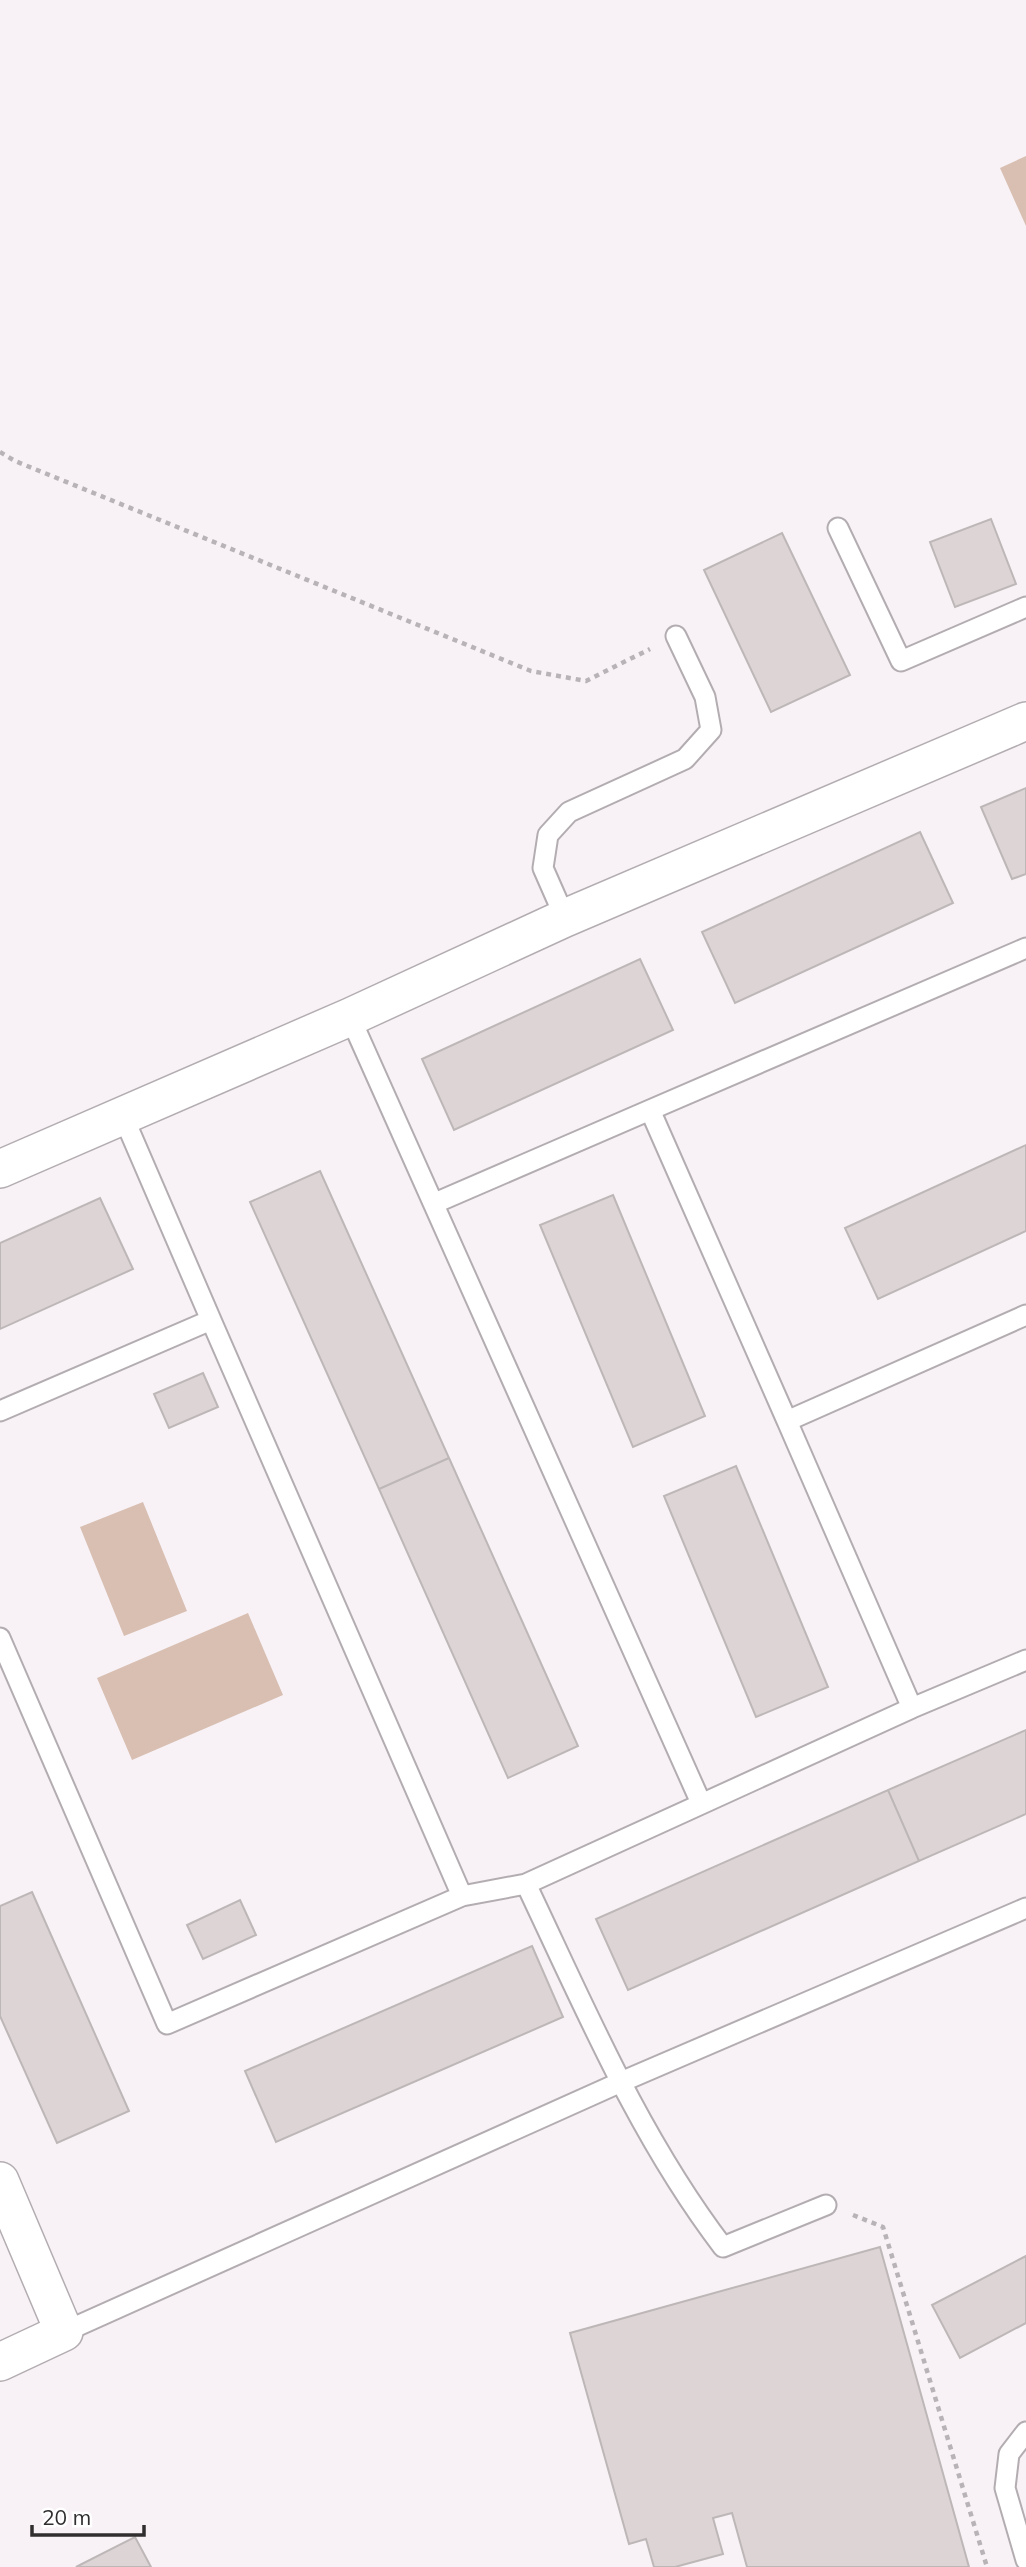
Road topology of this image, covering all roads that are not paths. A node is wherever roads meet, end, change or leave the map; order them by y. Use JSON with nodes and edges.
{"nodes":[{"id":1,"x":838,"y":528,"type":"dead end"},
{"id":2,"x":1026,"y":607,"type":"edge"},
{"id":3,"x":676,"y":636,"type":"road end"},
{"id":4,"x":1026,"y":721,"type":"edge"},
{"id":5,"x":565,"y":918,"type":"junction"},
{"id":6,"x":1026,"y":948,"type":"edge"},
{"id":7,"x":350,"y":1017,"type":"junction"},
{"id":8,"x":650,"y":1110,"type":"junction"},
{"id":9,"x":123,"y":1116,"type":"junction"},
{"id":10,"x":0,"y":1169,"type":"edge"},
{"id":11,"x":435,"y":1203,"type":"junction"},
{"id":12,"x":1026,"y":1315,"type":"edge"},
{"id":13,"x":211,"y":1320,"type":"junction"},
{"id":14,"x":0,"y":1411,"type":"edge"},
{"id":15,"x":787,"y":1421,"type":"junction"},
{"id":16,"x":0,"y":1637,"type":"edge"},
{"id":17,"x":1026,"y":1660,"type":"edge"},
{"id":18,"x":912,"y":1708,"type":"junction"},
{"id":19,"x":701,"y":1803,"type":"junction"},
{"id":20,"x":526,"y":1884,"type":"junction"},
{"id":21,"x":462,"y":1896,"type":"junction"},
{"id":22,"x":1026,"y":1908,"type":"edge"},
{"id":23,"x":621,"y":2082,"type":"junction"},
{"id":24,"x":0,"y":2181,"type":"edge"},
{"id":25,"x":826,"y":2205,"type":"road end"},
{"id":26,"x":64,"y":2332,"type":"junction"},
{"id":27,"x":0,"y":2362,"type":"edge"},
{"id":28,"x":1026,"y":2432,"type":"edge"},
{"id":29,"x":1026,"y":2560,"type":"edge"}],
"edges":[{"from":1,"to":2,"type":"lane"},
{"from":3,"to":5,"type":"lane"},
{"from":4,"to":5,"type":"street"},
{"from":5,"to":7,"type":"street"},
{"from":6,"to":8,"type":"lane"},
{"from":7,"to":9,"type":"street"},
{"from":7,"to":11,"type":"lane"},
{"from":8,"to":11,"type":"lane"},
{"from":8,"to":15,"type":"lane"},
{"from":9,"to":10,"type":"street"},
{"from":9,"to":13,"type":"lane"},
{"from":11,"to":19,"type":"lane"},
{"from":12,"to":15,"type":"lane"},
{"from":13,"to":14,"type":"lane"},
{"from":13,"to":21,"type":"lane"},
{"from":15,"to":18,"type":"lane"},
{"from":16,"to":21,"type":"lane"},
{"from":17,"to":18,"type":"lane"},
{"from":18,"to":19,"type":"lane"},
{"from":19,"to":20,"type":"lane"},
{"from":20,"to":21,"type":"lane"},
{"from":20,"to":23,"type":"lane"},
{"from":22,"to":23,"type":"lane"},
{"from":23,"to":25,"type":"lane"},
{"from":23,"to":26,"type":"lane"},
{"from":24,"to":26,"type":"street"},
{"from":26,"to":27,"type":"street"},
{"from":28,"to":29,"type":"lane"}]}
